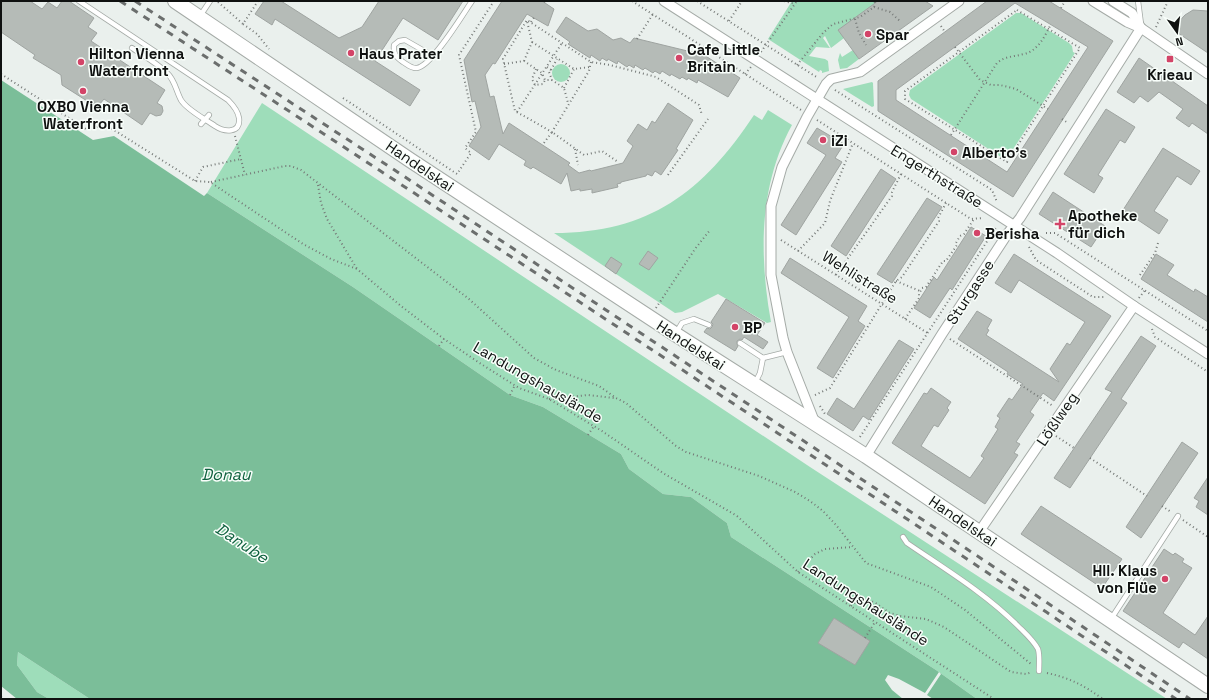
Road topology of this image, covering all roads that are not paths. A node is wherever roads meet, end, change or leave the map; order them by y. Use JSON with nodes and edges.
{"nodes":[{"id":1,"x":79,"y":1,"type":"edge"},
{"id":2,"x":175,"y":1,"type":"edge"},
{"id":3,"x":210,"y":1,"type":"edge"},
{"id":4,"x":472,"y":1,"type":"edge"},
{"id":5,"x":664,"y":1,"type":"edge"},
{"id":6,"x":959,"y":1,"type":"edge"},
{"id":7,"x":1093,"y":1,"type":"edge"},
{"id":8,"x":1113,"y":1,"type":"edge"},
{"id":9,"x":1138,"y":1,"type":"edge"},
{"id":10,"x":200,"y":16,"type":"junction"},
{"id":11,"x":1141,"y":28,"type":"junction"},
{"id":12,"x":132,"y":48,"type":"dead end"},
{"id":13,"x":433,"y":56,"type":"junction"},
{"id":14,"x":1208,"y":74,"type":"edge"},
{"id":15,"x":818,"y":100,"type":"junction"},
{"id":16,"x":209,"y":115,"type":"dead end"},
{"id":17,"x":205,"y":119,"type":"junction"},
{"id":18,"x":201,"y":124,"type":"dead end"},
{"id":19,"x":1015,"y":226,"type":"junction"},
{"id":20,"x":1134,"y":306,"type":"junction"},
{"id":21,"x":709,"y":325,"type":"dead end"},
{"id":22,"x":675,"y":334,"type":"junction"},
{"id":23,"x":740,"y":343,"type":"dead end"},
{"id":24,"x":787,"y":352,"type":"junction"},
{"id":25,"x":1208,"y":354,"type":"edge"},
{"id":26,"x":763,"y":358,"type":"junction"},
{"id":27,"x":753,"y":385,"type":"junction"},
{"id":28,"x":821,"y":421,"type":"junction"},
{"id":29,"x":866,"y":456,"type":"junction"},
{"id":30,"x":1178,"y":516,"type":"dead end"},
{"id":31,"x":979,"y":532,"type":"junction"},
{"id":32,"x":903,"y":537,"type":"dead end"},
{"id":33,"x":1110,"y":620,"type":"junction"},
{"id":34,"x":1039,"y":671,"type":"road end"},
{"id":35,"x":1208,"y":686,"type":"edge"}],
"edges":[{"from":1,"to":17,"type":"lane"},
{"from":2,"to":10,"type":"main road","name":"Handelskai"},
{"from":3,"to":10,"type":"lane"},
{"from":4,"to":13,"type":"lane"},
{"from":5,"to":15,"type":"street","name":"Engerthstraße"},
{"from":6,"to":15,"type":"street"},
{"from":7,"to":11,"type":"street"},
{"from":8,"to":11,"type":"street"},
{"from":9,"to":11,"type":"lane"},
{"from":10,"to":22,"type":"main road","name":"Handelskai"},
{"from":11,"to":14,"type":"street"},
{"from":11,"to":19,"type":"street","name":"Sturgasse"},
{"from":12,"to":17,"type":"lane"},
{"from":13,"to":13,"type":"lane"},
{"from":15,"to":19,"type":"street","name":"Engerthstraße"},
{"from":15,"to":24,"type":"street"},
{"from":16,"to":17,"type":"lane"},
{"from":17,"to":18,"type":"lane"},
{"from":19,"to":20,"type":"street","name":"Engerthstraße"},
{"from":19,"to":29,"type":"street","name":"Sturgasse"},
{"from":20,"to":25,"type":"street","name":"Engerthstraße"},
{"from":20,"to":31,"type":"street","name":"Lößlweg"},
{"from":21,"to":22,"type":"lane"},
{"from":22,"to":27,"type":"main road","name":"Handelskai"},
{"from":23,"to":26,"type":"lane"},
{"from":24,"to":26,"type":"lane"},
{"from":24,"to":28,"type":"street"},
{"from":26,"to":27,"type":"lane"},
{"from":27,"to":28,"type":"main road","name":"Handelskai"},
{"from":28,"to":29,"type":"main road","name":"Handelskai"},
{"from":29,"to":31,"type":"main road","name":"Handelskai"},
{"from":30,"to":33,"type":"lane"},
{"from":31,"to":33,"type":"main road","name":"Handelskai"},
{"from":32,"to":34,"type":"lane"},
{"from":33,"to":35,"type":"main road","name":"Handelskai"}]}
